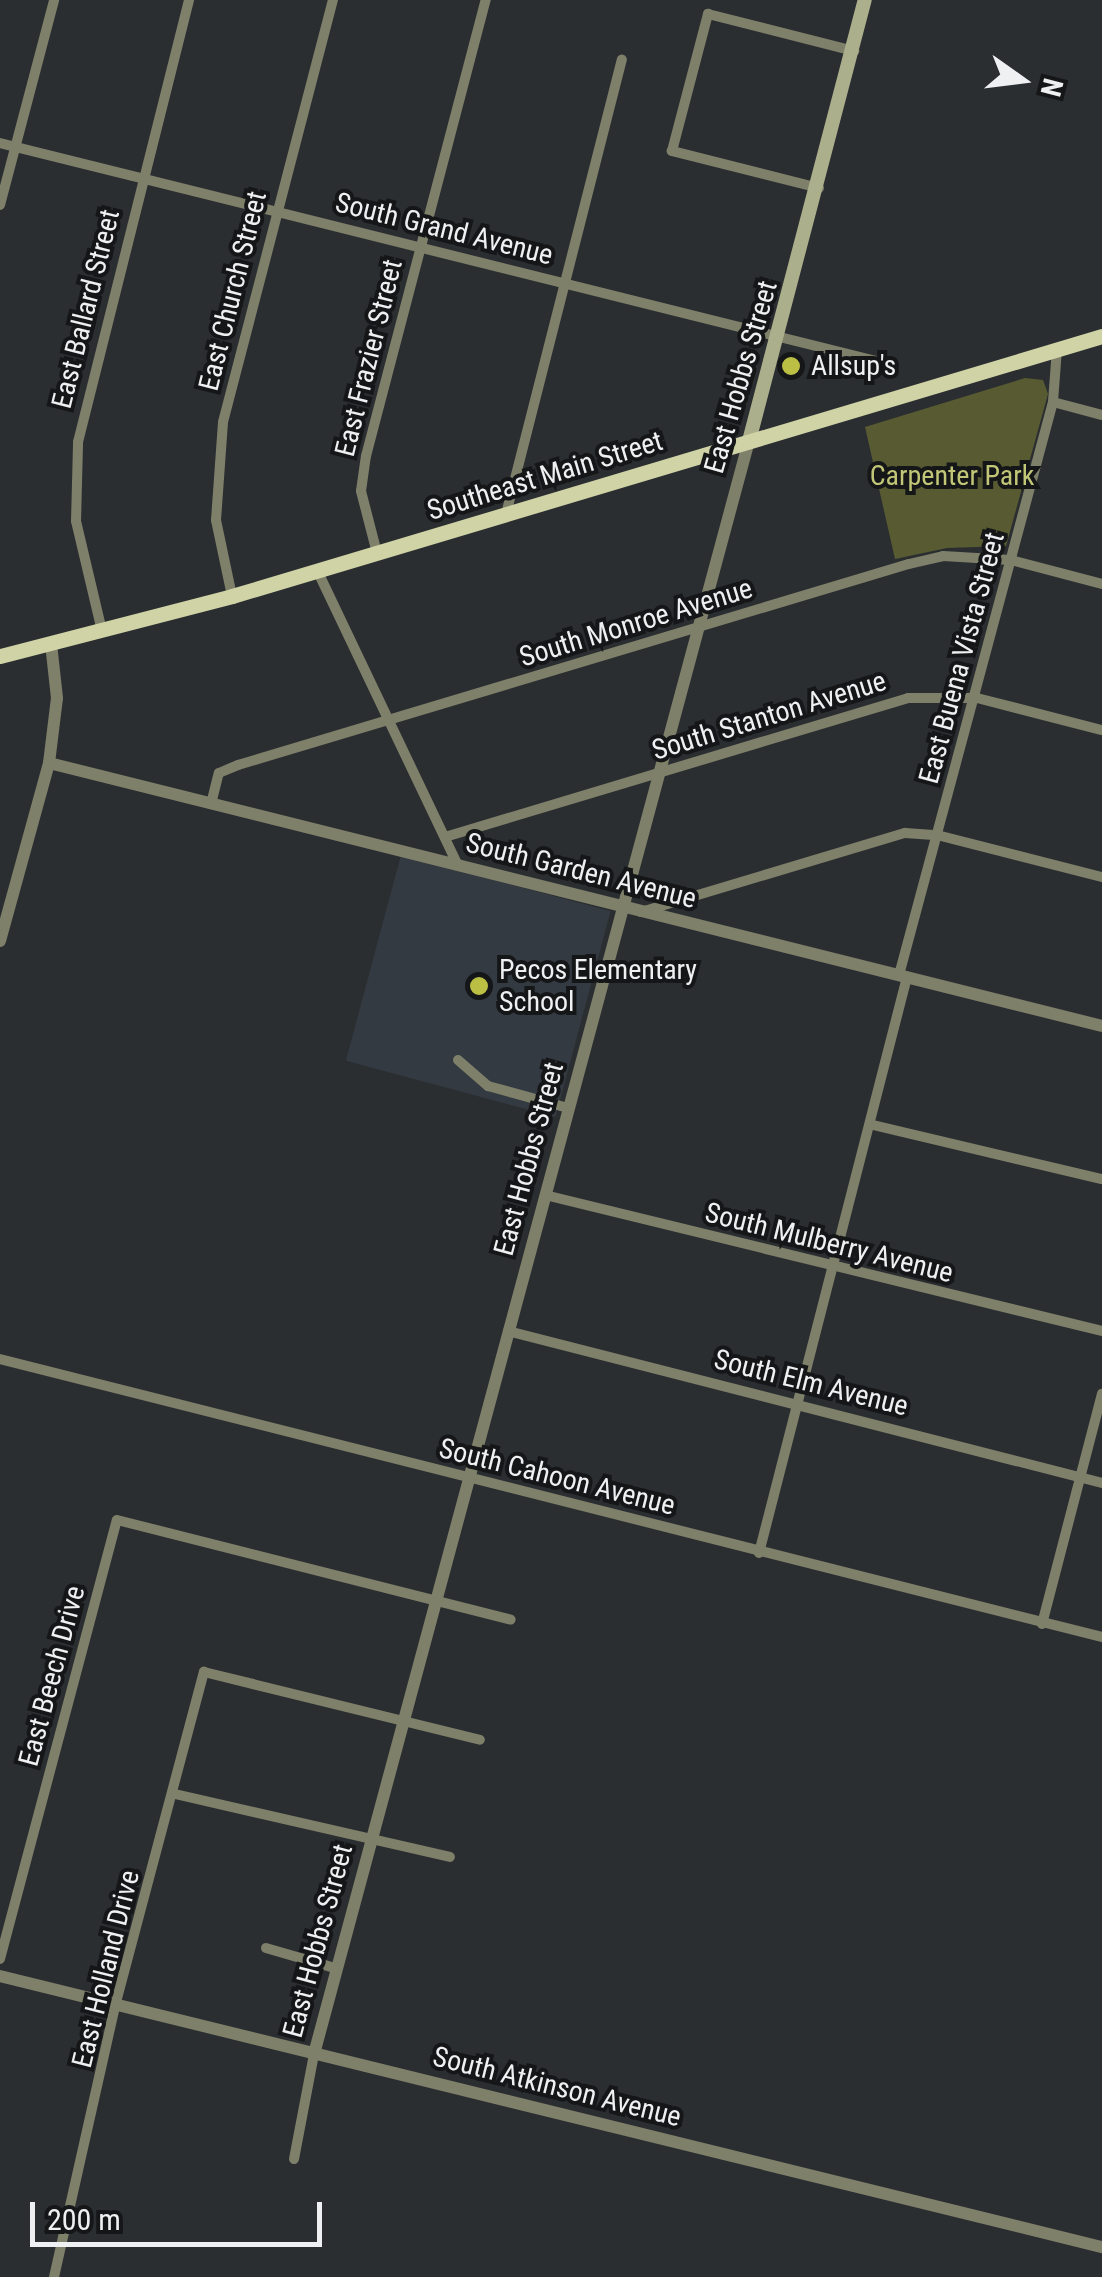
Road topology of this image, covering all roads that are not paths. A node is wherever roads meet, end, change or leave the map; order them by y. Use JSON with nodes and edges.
{"nodes":[{"id":1,"x":54,"y":0,"type":"edge"},
{"id":2,"x":188,"y":0,"type":"edge"},
{"id":3,"x":333,"y":0,"type":"edge"},
{"id":4,"x":486,"y":0,"type":"edge"},
{"id":5,"x":866,"y":0,"type":"edge"},
{"id":6,"x":854,"y":51,"type":"junction"},
{"id":7,"x":622,"y":60,"type":"dead end"},
{"id":8,"x":0,"y":144,"type":"edge"},
{"id":9,"x":15,"y":148,"type":"junction"},
{"id":10,"x":142,"y":176,"type":"junction"},
{"id":11,"x":820,"y":188,"type":"junction"},
{"id":12,"x":0,"y":204,"type":"edge"},
{"id":13,"x":276,"y":210,"type":"junction"},
{"id":14,"x":420,"y":246,"type":"junction"},
{"id":15,"x":562,"y":282,"type":"junction"},
{"id":16,"x":780,"y":335,"type":"junction"},
{"id":17,"x":1102,"y":336,"type":"edge"},
{"id":18,"x":1057,"y":350,"type":"junction"},
{"id":19,"x":876,"y":361,"type":"dead end"},
{"id":20,"x":1054,"y":402,"type":"junction"},
{"id":21,"x":1102,"y":415,"type":"edge"},
{"id":22,"x":748,"y":441,"type":"junction"},
{"id":23,"x":506,"y":514,"type":"junction"},
{"id":24,"x":377,"y":552,"type":"junction"},
{"id":25,"x":1011,"y":560,"type":"junction"},
{"id":26,"x":317,"y":570,"type":"junction"},
{"id":27,"x":1102,"y":584,"type":"edge"},
{"id":28,"x":232,"y":596,"type":"junction"},
{"id":29,"x":697,"y":628,"type":"junction"},
{"id":30,"x":102,"y":631,"type":"junction"},
{"id":31,"x":52,"y":644,"type":"junction"},
{"id":32,"x":0,"y":656,"type":"edge"},
{"id":33,"x":977,"y":698,"type":"junction"},
{"id":34,"x":389,"y":720,"type":"junction"},
{"id":35,"x":1102,"y":730,"type":"edge"},
{"id":36,"x":49,"y":762,"type":"junction"},
{"id":37,"x":658,"y":772,"type":"junction"},
{"id":38,"x":211,"y":804,"type":"junction"},
{"id":39,"x":449,"y":835,"type":"junction"},
{"id":40,"x":937,"y":835,"type":"junction"},
{"id":41,"x":458,"y":865,"type":"junction"},
{"id":42,"x":1102,"y":877,"type":"edge"},
{"id":43,"x":622,"y":907,"type":"junction"},
{"id":44,"x":640,"y":912,"type":"junction"},
{"id":45,"x":0,"y":940,"type":"edge"},
{"id":46,"x":903,"y":976,"type":"junction"},
{"id":47,"x":1102,"y":1026,"type":"edge"},
{"id":48,"x":458,"y":1060,"type":"dead end"},
{"id":49,"x":568,"y":1108,"type":"junction"},
{"id":50,"x":874,"y":1125,"type":"junction"},
{"id":51,"x":1102,"y":1178,"type":"edge"},
{"id":52,"x":545,"y":1195,"type":"junction"},
{"id":53,"x":834,"y":1269,"type":"junction"},
{"id":54,"x":508,"y":1331,"type":"junction"},
{"id":55,"x":1102,"y":1331,"type":"edge"},
{"id":56,"x":0,"y":1359,"type":"edge"},
{"id":57,"x":1102,"y":1394,"type":"edge"},
{"id":58,"x":796,"y":1402,"type":"junction"},
{"id":59,"x":1080,"y":1477,"type":"junction"},
{"id":60,"x":468,"y":1478,"type":"junction"},
{"id":61,"x":1102,"y":1482,"type":"edge"},
{"id":62,"x":758,"y":1553,"type":"junction"},
{"id":63,"x":435,"y":1601,"type":"junction"},
{"id":64,"x":511,"y":1620,"type":"dead end"},
{"id":65,"x":1042,"y":1624,"type":"junction"},
{"id":66,"x":1102,"y":1637,"type":"edge"},
{"id":67,"x":403,"y":1721,"type":"junction"},
{"id":68,"x":480,"y":1740,"type":"dead end"},
{"id":69,"x":175,"y":1794,"type":"junction"},
{"id":70,"x":370,"y":1841,"type":"junction"},
{"id":71,"x":450,"y":1857,"type":"dead end"},
{"id":72,"x":266,"y":1948,"type":"dead end"},
{"id":73,"x":0,"y":1959,"type":"edge"},
{"id":74,"x":335,"y":1968,"type":"junction"},
{"id":75,"x":0,"y":1976,"type":"edge"},
{"id":76,"x":115,"y":2006,"type":"junction"},
{"id":77,"x":314,"y":2054,"type":"junction"},
{"id":78,"x":294,"y":2159,"type":"dead end"},
{"id":79,"x":1102,"y":2247,"type":"edge"},
{"id":80,"x":54,"y":2277,"type":"edge"}],
"edges":[{"from":1,"to":9,"type":"street"},
{"from":2,"to":10,"type":"street","name":"East Ballard Street"},
{"from":3,"to":13,"type":"street","name":"East Church Street"},
{"from":4,"to":14,"type":"street","name":"East Frazier Street"},
{"from":5,"to":6,"type":"main road","name":"East Hobbs Street"},
{"from":6,"to":11,"type":"main road","name":"East Hobbs Street"},
{"from":6,"to":11,"type":"street"},
{"from":7,"to":15,"type":"street"},
{"from":8,"to":9,"type":"street","name":"South Grand Avenue"},
{"from":9,"to":10,"type":"street","name":"South Grand Avenue"},
{"from":9,"to":12,"type":"street"},
{"from":10,"to":13,"type":"street","name":"South Grand Avenue"},
{"from":10,"to":30,"type":"street","name":"East Ballard Street"},
{"from":11,"to":16,"type":"main road","name":"East Hobbs Street"},
{"from":13,"to":14,"type":"street","name":"South Grand Avenue"},
{"from":13,"to":28,"type":"street","name":"East Church Street"},
{"from":14,"to":15,"type":"street","name":"South Grand Avenue"},
{"from":14,"to":24,"type":"street","name":"East Frazier Street"},
{"from":15,"to":16,"type":"street","name":"South Grand Avenue"},
{"from":15,"to":23,"type":"street"},
{"from":16,"to":19,"type":"street","name":"South Grand Avenue"},
{"from":16,"to":22,"type":"main road","name":"East Hobbs Street"},
{"from":17,"to":18,"type":"main road","name":"Southeast Main Street"},
{"from":18,"to":20,"type":"street","name":"East Buena Vista Street"},
{"from":18,"to":22,"type":"main road","name":"Southeast Main Street"},
{"from":20,"to":21,"type":"street"},
{"from":20,"to":25,"type":"street","name":"East Buena Vista Street"},
{"from":22,"to":23,"type":"main road","name":"Southeast Main Street"},
{"from":22,"to":29,"type":"street","name":"East Hobbs Street"},
{"from":23,"to":24,"type":"main road","name":"Southeast Main Street"},
{"from":24,"to":26,"type":"main road","name":"Southeast Main Street"},
{"from":25,"to":27,"type":"street","name":"South Monroe Avenue"},
{"from":25,"to":29,"type":"street","name":"South Monroe Avenue"},
{"from":25,"to":33,"type":"street","name":"East Buena Vista Street"},
{"from":26,"to":28,"type":"main road","name":"Southeast Main Street"},
{"from":26,"to":34,"type":"street"},
{"from":28,"to":30,"type":"main road","name":"Southeast Main Street"},
{"from":29,"to":34,"type":"street","name":"South Monroe Avenue"},
{"from":29,"to":37,"type":"street","name":"East Hobbs Street"},
{"from":30,"to":31,"type":"main road","name":"Southeast Main Street"},
{"from":31,"to":32,"type":"main road","name":"Southeast Main Street"},
{"from":31,"to":36,"type":"street"},
{"from":33,"to":35,"type":"street","name":"South Stanton Avenue"},
{"from":33,"to":37,"type":"street","name":"South Stanton Avenue"},
{"from":33,"to":40,"type":"street","name":"East Buena Vista Street"},
{"from":34,"to":38,"type":"street","name":"South Monroe Avenue"},
{"from":34,"to":39,"type":"street"},
{"from":36,"to":38,"type":"street","name":"South Garden Avenue"},
{"from":36,"to":45,"type":"street"},
{"from":37,"to":39,"type":"street","name":"South Stanton Avenue"},
{"from":37,"to":43,"type":"street","name":"East Hobbs Street"},
{"from":38,"to":41,"type":"street","name":"South Garden Avenue"},
{"from":39,"to":41,"type":"street"},
{"from":40,"to":42,"type":"street"},
{"from":40,"to":44,"type":"street"},
{"from":40,"to":46,"type":"street","name":"East Buena Vista Street"},
{"from":41,"to":43,"type":"street","name":"South Garden Avenue"},
{"from":43,"to":44,"type":"street","name":"South Garden Avenue"},
{"from":43,"to":49,"type":"street","name":"East Hobbs Street"},
{"from":44,"to":46,"type":"street","name":"South Garden Avenue"},
{"from":46,"to":47,"type":"street","name":"South Garden Avenue"},
{"from":46,"to":50,"type":"street","name":"East Buena Vista Street"},
{"from":48,"to":49,"type":"street"},
{"from":49,"to":52,"type":"street","name":"East Hobbs Street"},
{"from":50,"to":51,"type":"street"},
{"from":50,"to":53,"type":"street","name":"East Buena Vista Street"},
{"from":52,"to":53,"type":"street","name":"South Mulberry Avenue"},
{"from":52,"to":54,"type":"street","name":"East Hobbs Street"},
{"from":53,"to":55,"type":"street","name":"South Mulberry Avenue"},
{"from":53,"to":58,"type":"street","name":"East Buena Vista Street"},
{"from":54,"to":58,"type":"street","name":"South Elm Avenue"},
{"from":54,"to":60,"type":"street","name":"East Hobbs Street"},
{"from":56,"to":60,"type":"street","name":"South Cahoon Avenue"},
{"from":57,"to":59,"type":"street"},
{"from":58,"to":59,"type":"street","name":"South Elm Avenue"},
{"from":58,"to":62,"type":"street","name":"East Buena Vista Street"},
{"from":59,"to":61,"type":"street","name":"South Elm Avenue"},
{"from":59,"to":65,"type":"street"},
{"from":60,"to":62,"type":"street","name":"South Cahoon Avenue"},
{"from":60,"to":63,"type":"street","name":"East Hobbs Street"},
{"from":62,"to":65,"type":"street","name":"South Cahoon Avenue"},
{"from":63,"to":64,"type":"street"},
{"from":63,"to":67,"type":"street","name":"East Hobbs Street"},
{"from":63,"to":73,"type":"street","name":"East Beech Drive"},
{"from":65,"to":66,"type":"street","name":"South Cahoon Avenue"},
{"from":67,"to":68,"type":"street"},
{"from":67,"to":69,"type":"street","name":"East Holland Drive"},
{"from":67,"to":70,"type":"street","name":"East Hobbs Street"},
{"from":69,"to":70,"type":"street"},
{"from":69,"to":76,"type":"street","name":"East Holland Drive"},
{"from":70,"to":71,"type":"street"},
{"from":70,"to":74,"type":"street","name":"East Hobbs Street"},
{"from":72,"to":74,"type":"street"},
{"from":74,"to":77,"type":"street","name":"East Hobbs Street"},
{"from":75,"to":76,"type":"street","name":"South Atkinson Avenue"},
{"from":76,"to":77,"type":"street","name":"South Atkinson Avenue"},
{"from":76,"to":80,"type":"street","name":"East Holland Drive"},
{"from":77,"to":78,"type":"street","name":"East Hobbs Street"},
{"from":77,"to":79,"type":"street","name":"South Atkinson Avenue"}]}
